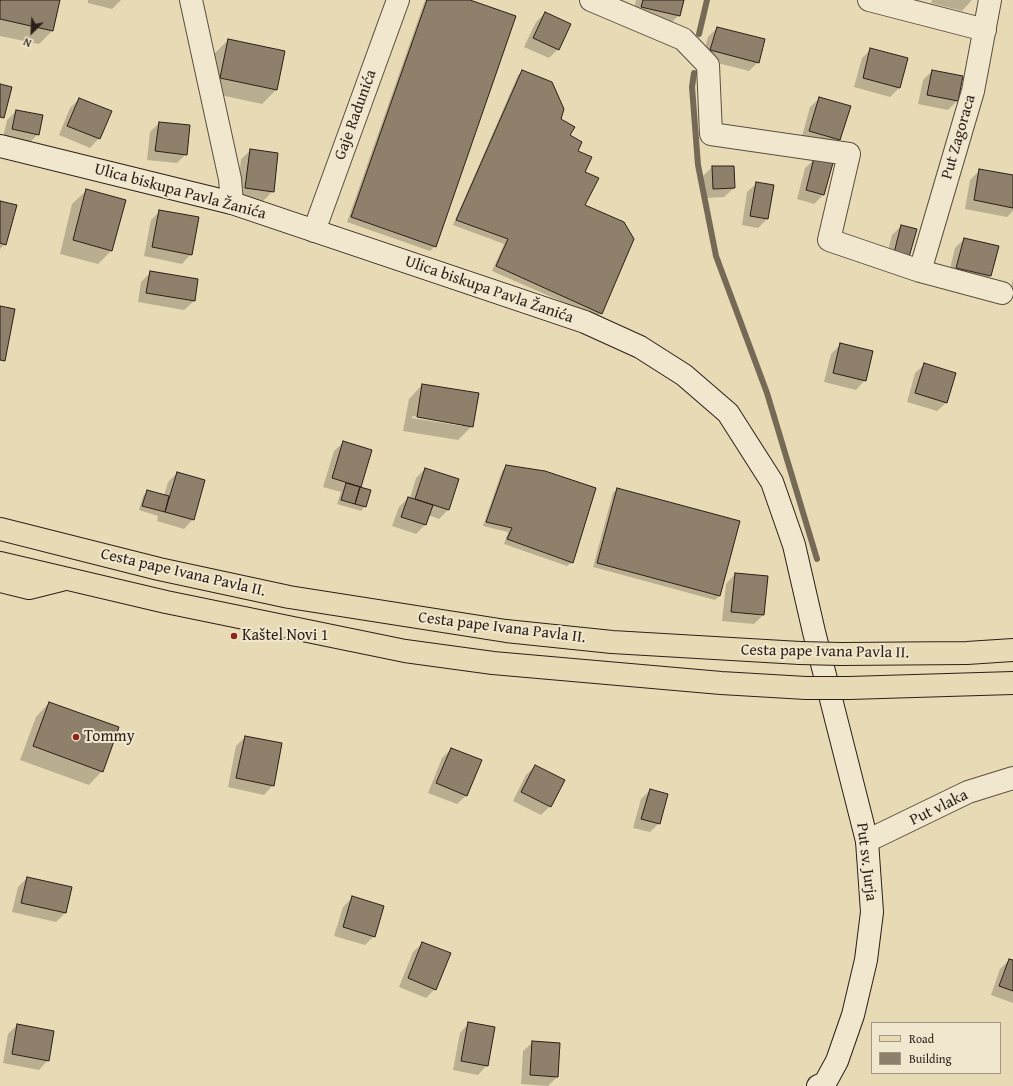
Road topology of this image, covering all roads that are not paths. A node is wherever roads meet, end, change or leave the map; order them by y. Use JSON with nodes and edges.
{"nodes":[{"id":1,"x":191,"y":0,"type":"edge"},
{"id":2,"x":398,"y":0,"type":"edge"},
{"id":3,"x":590,"y":0,"type":"edge"},
{"id":4,"x":869,"y":0,"type":"edge"},
{"id":5,"x":990,"y":0,"type":"edge"},
{"id":6,"x":985,"y":30,"type":"junction"},
{"id":7,"x":0,"y":146,"type":"edge"},
{"id":8,"x":232,"y":203,"type":"junction"},
{"id":9,"x":314,"y":231,"type":"junction"},
{"id":10,"x":920,"y":271,"type":"junction"},
{"id":11,"x":1002,"y":293,"type":"dead end"},
{"id":12,"x":0,"y":514,"type":"edge"},
{"id":13,"x":0,"y":530,"type":"edge"},
{"id":14,"x":39,"y":540,"type":"junction"},
{"id":15,"x":0,"y":563,"type":"edge"},
{"id":16,"x":64,"y":579,"type":"junction"},
{"id":17,"x":0,"y":581,"type":"edge"},
{"id":18,"x":814,"y":632,"type":"joint"},
{"id":19,"x":1013,"y":650,"type":"edge"},
{"id":20,"x":1013,"y":683,"type":"edge"},
{"id":21,"x":1013,"y":778,"type":"edge"},
{"id":22,"x":867,"y":841,"type":"junction"},
{"id":23,"x":823,"y":1085,"type":"edge"}],
"edges":[{"from":1,"to":8,"type":"street"},
{"from":2,"to":9,"type":"street","name":"Gaje Radunića"},
{"from":3,"to":10,"type":"street"},
{"from":4,"to":6,"type":"street"},
{"from":5,"to":6,"type":"street","name":"Put Zagoraca"},
{"from":6,"to":10,"type":"street","name":"Put Zagoraca"},
{"from":7,"to":8,"type":"street","name":"Ulica biskupa Pavla Žanića"},
{"from":8,"to":9,"type":"street","name":"Ulica biskupa Pavla Žanića"},
{"from":9,"to":18,"type":"street","name":"Ulica biskupa Pavla Žanića"},
{"from":10,"to":11,"type":"street"},
{"from":12,"to":14,"type":"main road"},
{"from":13,"to":14,"type":"main road","name":"Cesta pape Ivana Pavla II."},
{"from":14,"to":19,"type":"main road","name":"Cesta pape Ivana Pavla II.","bridge":true},
{"from":15,"to":16,"type":"main road","name":"Cesta pape Ivana Pavla II."},
{"from":16,"to":17,"type":"main road"},
{"from":16,"to":20,"type":"main road","name":"Cesta pape Ivana Pavla II.","bridge":true},
{"from":18,"to":22,"type":"street","name":"Put sv. Jurja"},
{"from":21,"to":22,"type":"street","name":"Put vlaka"},
{"from":22,"to":23,"type":"street","name":"Put sv. Jurja"}]}
